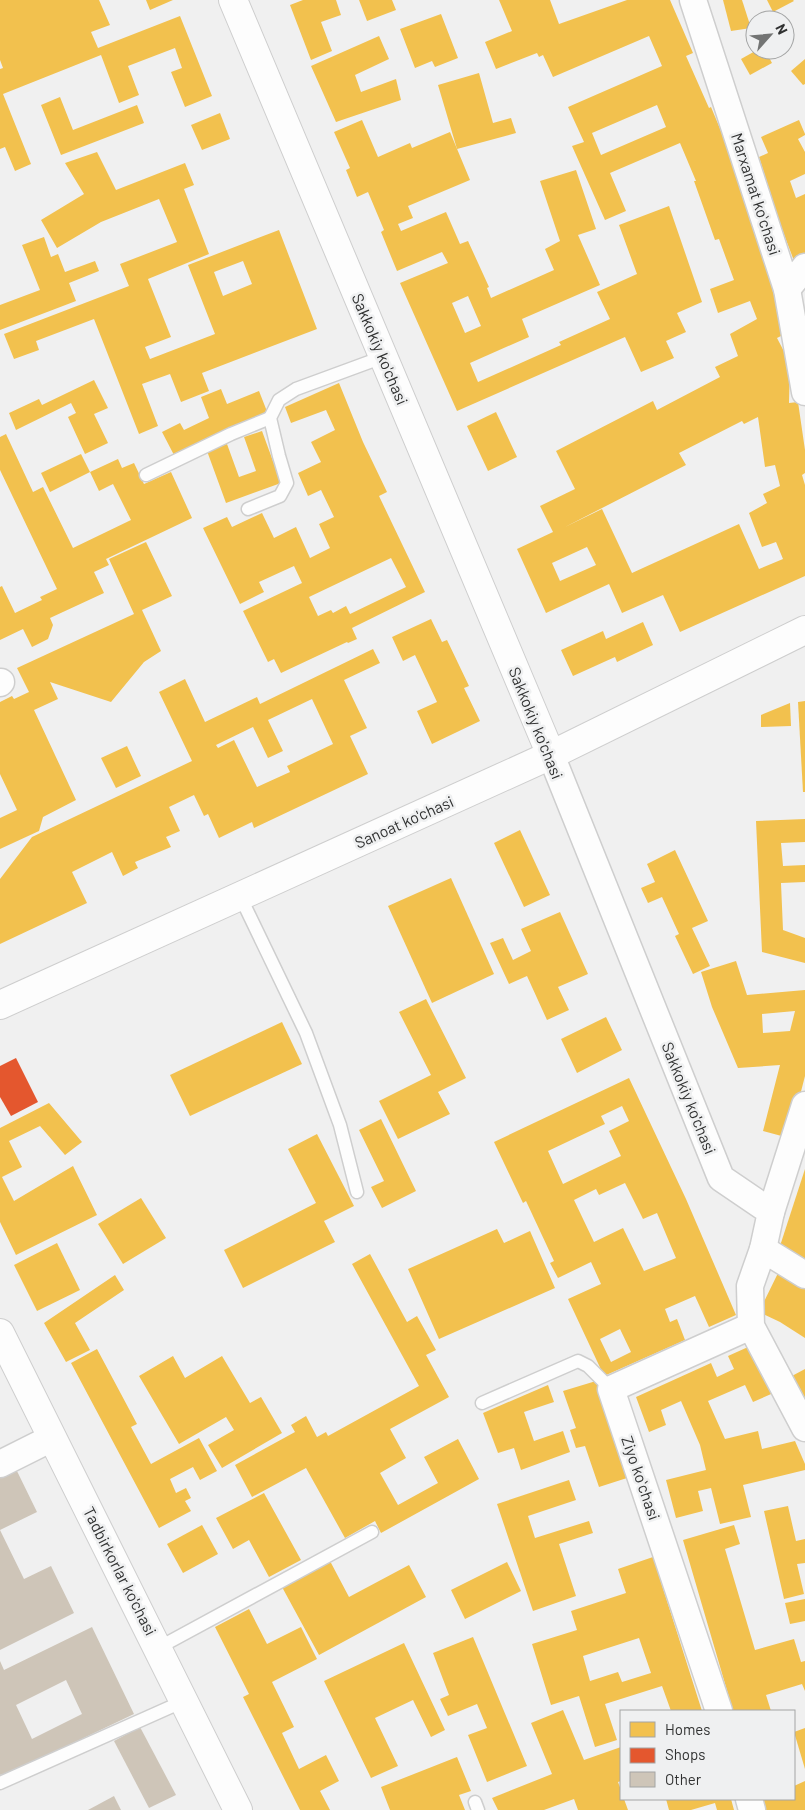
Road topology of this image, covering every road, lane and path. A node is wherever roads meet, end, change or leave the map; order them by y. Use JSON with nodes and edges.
{"nodes":[{"id":1,"x":233,"y":0,"type":"edge"},
{"id":2,"x":693,"y":0,"type":"edge"},
{"id":3,"x":805,"y":267,"type":"edge"},
{"id":4,"x":787,"y":289,"type":"junction"},
{"id":5,"x":383,"y":357,"type":"junction"},
{"id":6,"x":805,"y":392,"type":"edge"},
{"id":7,"x":270,"y":418,"type":"junction"},
{"id":8,"x":146,"y":476,"type":"dead end"},
{"id":9,"x":248,"y":509,"type":"dead end"},
{"id":10,"x":805,"y":630,"type":"edge"},
{"id":11,"x":551,"y":755,"type":"junction"},
{"id":12,"x":240,"y":896,"type":"junction"},
{"id":13,"x":0,"y":1005,"type":"edge"},
{"id":14,"x":805,"y":1105,"type":"edge"},
{"id":15,"x":357,"y":1192,"type":"dead end"},
{"id":16,"x":771,"y":1212,"type":"junction"},
{"id":17,"x":763,"y":1249,"type":"junction"},
{"id":18,"x":805,"y":1275,"type":"edge"},
{"id":19,"x":751,"y":1326,"type":"junction"},
{"id":20,"x":0,"y":1333,"type":"edge"},
{"id":21,"x":611,"y":1389,"type":"junction"},
{"id":22,"x":482,"y":1403,"type":"dead end"},
{"id":23,"x":805,"y":1428,"type":"edge"},
{"id":24,"x":52,"y":1438,"type":"junction"},
{"id":25,"x":0,"y":1464,"type":"edge"},
{"id":26,"x":372,"y":1532,"type":"dead end"},
{"id":27,"x":158,"y":1648,"type":"junction"},
{"id":28,"x":184,"y":1701,"type":"junction"},
{"id":29,"x":719,"y":1710,"type":"edge"},
{"id":30,"x":0,"y":1784,"type":"edge"},
{"id":31,"x":238,"y":1810,"type":"edge"}],
"edges":[{"from":1,"to":5,"type":"main road","name":"Sakkokiy ko'chasi"},
{"from":2,"to":4,"type":"street","name":"Marxamat koʻchasi"},
{"from":3,"to":4,"type":"street"},
{"from":4,"to":6,"type":"street","name":"Marxamat koʻchasi"},
{"from":5,"to":7,"type":"lane"},
{"from":5,"to":11,"type":"main road","name":"Sakkokiy ko'chasi"},
{"from":7,"to":8,"type":"lane"},
{"from":7,"to":9,"type":"lane"},
{"from":10,"to":11,"type":"main road","name":"Sanoat ko'chasi"},
{"from":11,"to":12,"type":"main road","name":"Sanoat ko'chasi"},
{"from":11,"to":16,"type":"street","name":"Sakkokiy ko'chasi"},
{"from":12,"to":13,"type":"main road","name":"Sanoat ko'chasi"},
{"from":12,"to":15,"type":"lane"},
{"from":14,"to":16,"type":"street"},
{"from":16,"to":17,"type":"street"},
{"from":17,"to":18,"type":"street"},
{"from":17,"to":19,"type":"street"},
{"from":19,"to":21,"type":"street"},
{"from":19,"to":23,"type":"street"},
{"from":20,"to":24,"type":"main road","name":"Tadbirkorlar ko'chasi"},
{"from":21,"to":22,"type":"lane"},
{"from":21,"to":29,"type":"street","name":"Ziyo koʻchasi"},
{"from":24,"to":25,"type":"street"},
{"from":24,"to":27,"type":"main road","name":"Tadbirkorlar ko'chasi"},
{"from":26,"to":27,"type":"lane"},
{"from":27,"to":28,"type":"main road","name":"Tadbirkorlar ko'chasi"},
{"from":28,"to":30,"type":"lane"},
{"from":28,"to":31,"type":"main road","name":"Tadbirkorlar ko'chasi"}]}
